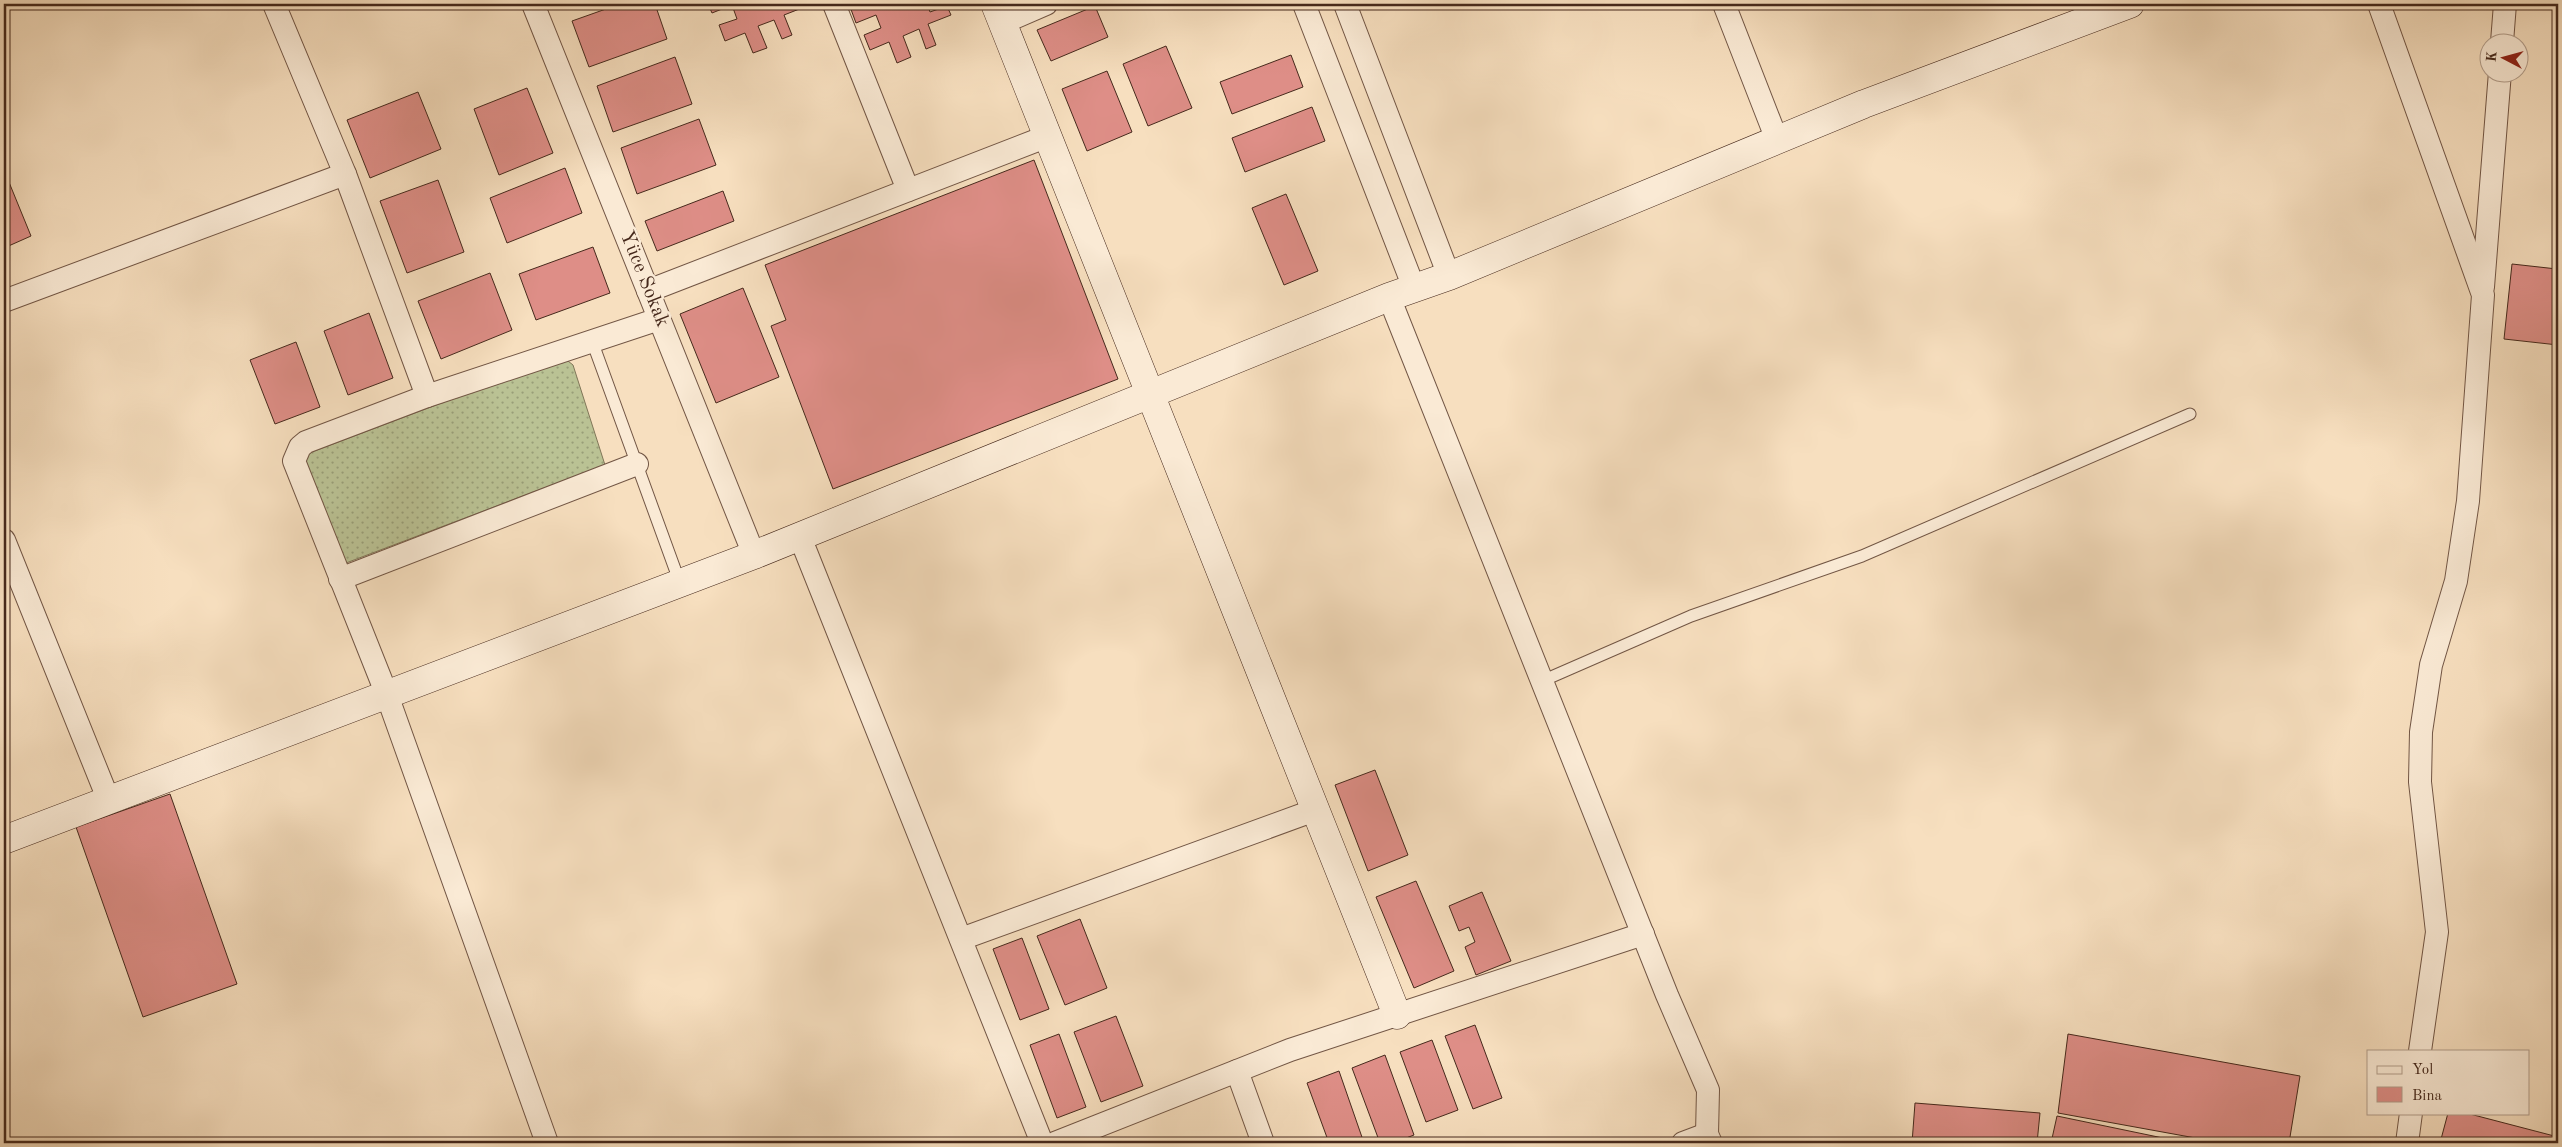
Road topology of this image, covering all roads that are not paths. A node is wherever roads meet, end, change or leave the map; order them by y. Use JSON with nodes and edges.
{"nodes":[{"id":1,"x":274,"y":4,"type":"edge"},
{"id":2,"x":533,"y":4,"type":"edge"},
{"id":3,"x":834,"y":4,"type":"edge"},
{"id":4,"x":1046,"y":4,"type":"edge"},
{"id":5,"x":1304,"y":4,"type":"edge"},
{"id":6,"x":1344,"y":4,"type":"edge"},
{"id":7,"x":1724,"y":4,"type":"edge"},
{"id":8,"x":2130,"y":4,"type":"edge"},
{"id":9,"x":2379,"y":4,"type":"edge"},
{"id":10,"x":2505,"y":4,"type":"edge"},
{"id":11,"x":998,"y":13,"type":"edge"},
{"id":12,"x":2503,"y":32,"type":"edge"},
{"id":13,"x":2499,"y":82,"type":"edge"},
{"id":14,"x":1048,"y":136,"type":"junction"},
{"id":15,"x":1777,"y":140,"type":"junction"},
{"id":16,"x":345,"y":174,"type":"junction"},
{"id":17,"x":908,"y":190,"type":"junction"},
{"id":18,"x":1449,"y":276,"type":"junction"},
{"id":19,"x":648,"y":291,"type":"junction"},
{"id":20,"x":1402,"y":293,"type":"junction"},
{"id":21,"x":2483,"y":295,"type":"junction"},
{"id":22,"x":4,"y":300,"type":"edge"},
{"id":23,"x":659,"y":319,"type":"junction"},
{"id":24,"x":592,"y":341,"type":"junction"},
{"id":25,"x":1150,"y":394,"type":"junction"},
{"id":26,"x":427,"y":396,"type":"junction"},
{"id":27,"x":2190,"y":414,"type":"dead end"},
{"id":28,"x":637,"y":464,"type":"junction"},
{"id":29,"x":800,"y":537,"type":"junction"},
{"id":30,"x":4,"y":540,"type":"edge"},
{"id":31,"x":754,"y":555,"type":"junction"},
{"id":32,"x":340,"y":578,"type":"junction"},
{"id":33,"x":680,"y":583,"type":"junction"},
{"id":34,"x":1542,"y":682,"type":"junction"},
{"id":35,"x":387,"y":695,"type":"junction"},
{"id":36,"x":109,"y":801,"type":"junction"},
{"id":37,"x":1315,"y":810,"type":"junction"},
{"id":38,"x":4,"y":840,"type":"edge"},
{"id":39,"x":1643,"y":934,"type":"junction"},
{"id":40,"x":961,"y":939,"type":"junction"},
{"id":41,"x":1397,"y":1015,"type":"junction"},
{"id":42,"x":2420,"y":1050,"type":"edge"},
{"id":43,"x":1237,"y":1071,"type":"junction"},
{"id":44,"x":2411,"y":1114,"type":"edge"},
{"id":45,"x":1709,"y":1139,"type":"edge"},
{"id":46,"x":547,"y":1143,"type":"edge"},
{"id":47,"x":1042,"y":1143,"type":"edge"},
{"id":48,"x":1055,"y":1143,"type":"edge"},
{"id":49,"x":1263,"y":1143,"type":"edge"},
{"id":50,"x":1683,"y":1143,"type":"edge"},
{"id":51,"x":2407,"y":1143,"type":"edge"}],
"edges":[{"from":1,"to":16,"type":"street"},
{"from":2,"to":19,"type":"street","name":"Yüce Sokak"},
{"from":3,"to":17,"type":"street"},
{"from":4,"to":11,"type":"street"},
{"from":5,"to":20,"type":"street"},
{"from":6,"to":18,"type":"street"},
{"from":7,"to":15,"type":"street"},
{"from":8,"to":15,"type":"street"},
{"from":9,"to":21,"type":"street"},
{"from":10,"to":12,"type":"street"},
{"from":11,"to":14,"type":"street"},
{"from":13,"to":21,"type":"street"},
{"from":14,"to":17,"type":"street"},
{"from":14,"to":25,"type":"street"},
{"from":15,"to":18,"type":"street"},
{"from":16,"to":22,"type":"street"},
{"from":16,"to":26,"type":"street"},
{"from":17,"to":19,"type":"street"},
{"from":18,"to":20,"type":"street"},
{"from":19,"to":23,"type":"street","name":"Yüce Sokak"},
{"from":20,"to":25,"type":"street"},
{"from":20,"to":34,"type":"street"},
{"from":21,"to":42,"type":"street"},
{"from":23,"to":24,"type":"street"},
{"from":23,"to":31,"type":"street","name":"Yüce Sokak"},
{"from":24,"to":26,"type":"street"},
{"from":24,"to":28,"type":"lane"},
{"from":25,"to":29,"type":"street"},
{"from":25,"to":37,"type":"street"},
{"from":26,"to":32,"type":"street"},
{"from":27,"to":34,"type":"lane"},
{"from":28,"to":32,"type":"street"},
{"from":28,"to":33,"type":"lane"},
{"from":29,"to":31,"type":"street"},
{"from":29,"to":40,"type":"street"},
{"from":30,"to":36,"type":"street"},
{"from":31,"to":33,"type":"street"},
{"from":32,"to":35,"type":"street"},
{"from":33,"to":35,"type":"street"},
{"from":34,"to":39,"type":"street"},
{"from":35,"to":36,"type":"street"},
{"from":35,"to":46,"type":"street"},
{"from":36,"to":38,"type":"street"},
{"from":37,"to":40,"type":"street"},
{"from":37,"to":41,"type":"street"},
{"from":39,"to":41,"type":"street"},
{"from":39,"to":45,"type":"street"},
{"from":40,"to":47,"type":"street"},
{"from":41,"to":43,"type":"street"},
{"from":43,"to":48,"type":"street"},
{"from":43,"to":49,"type":"street"},
{"from":44,"to":51,"type":"street"},
{"from":45,"to":50,"type":"street"}]}
